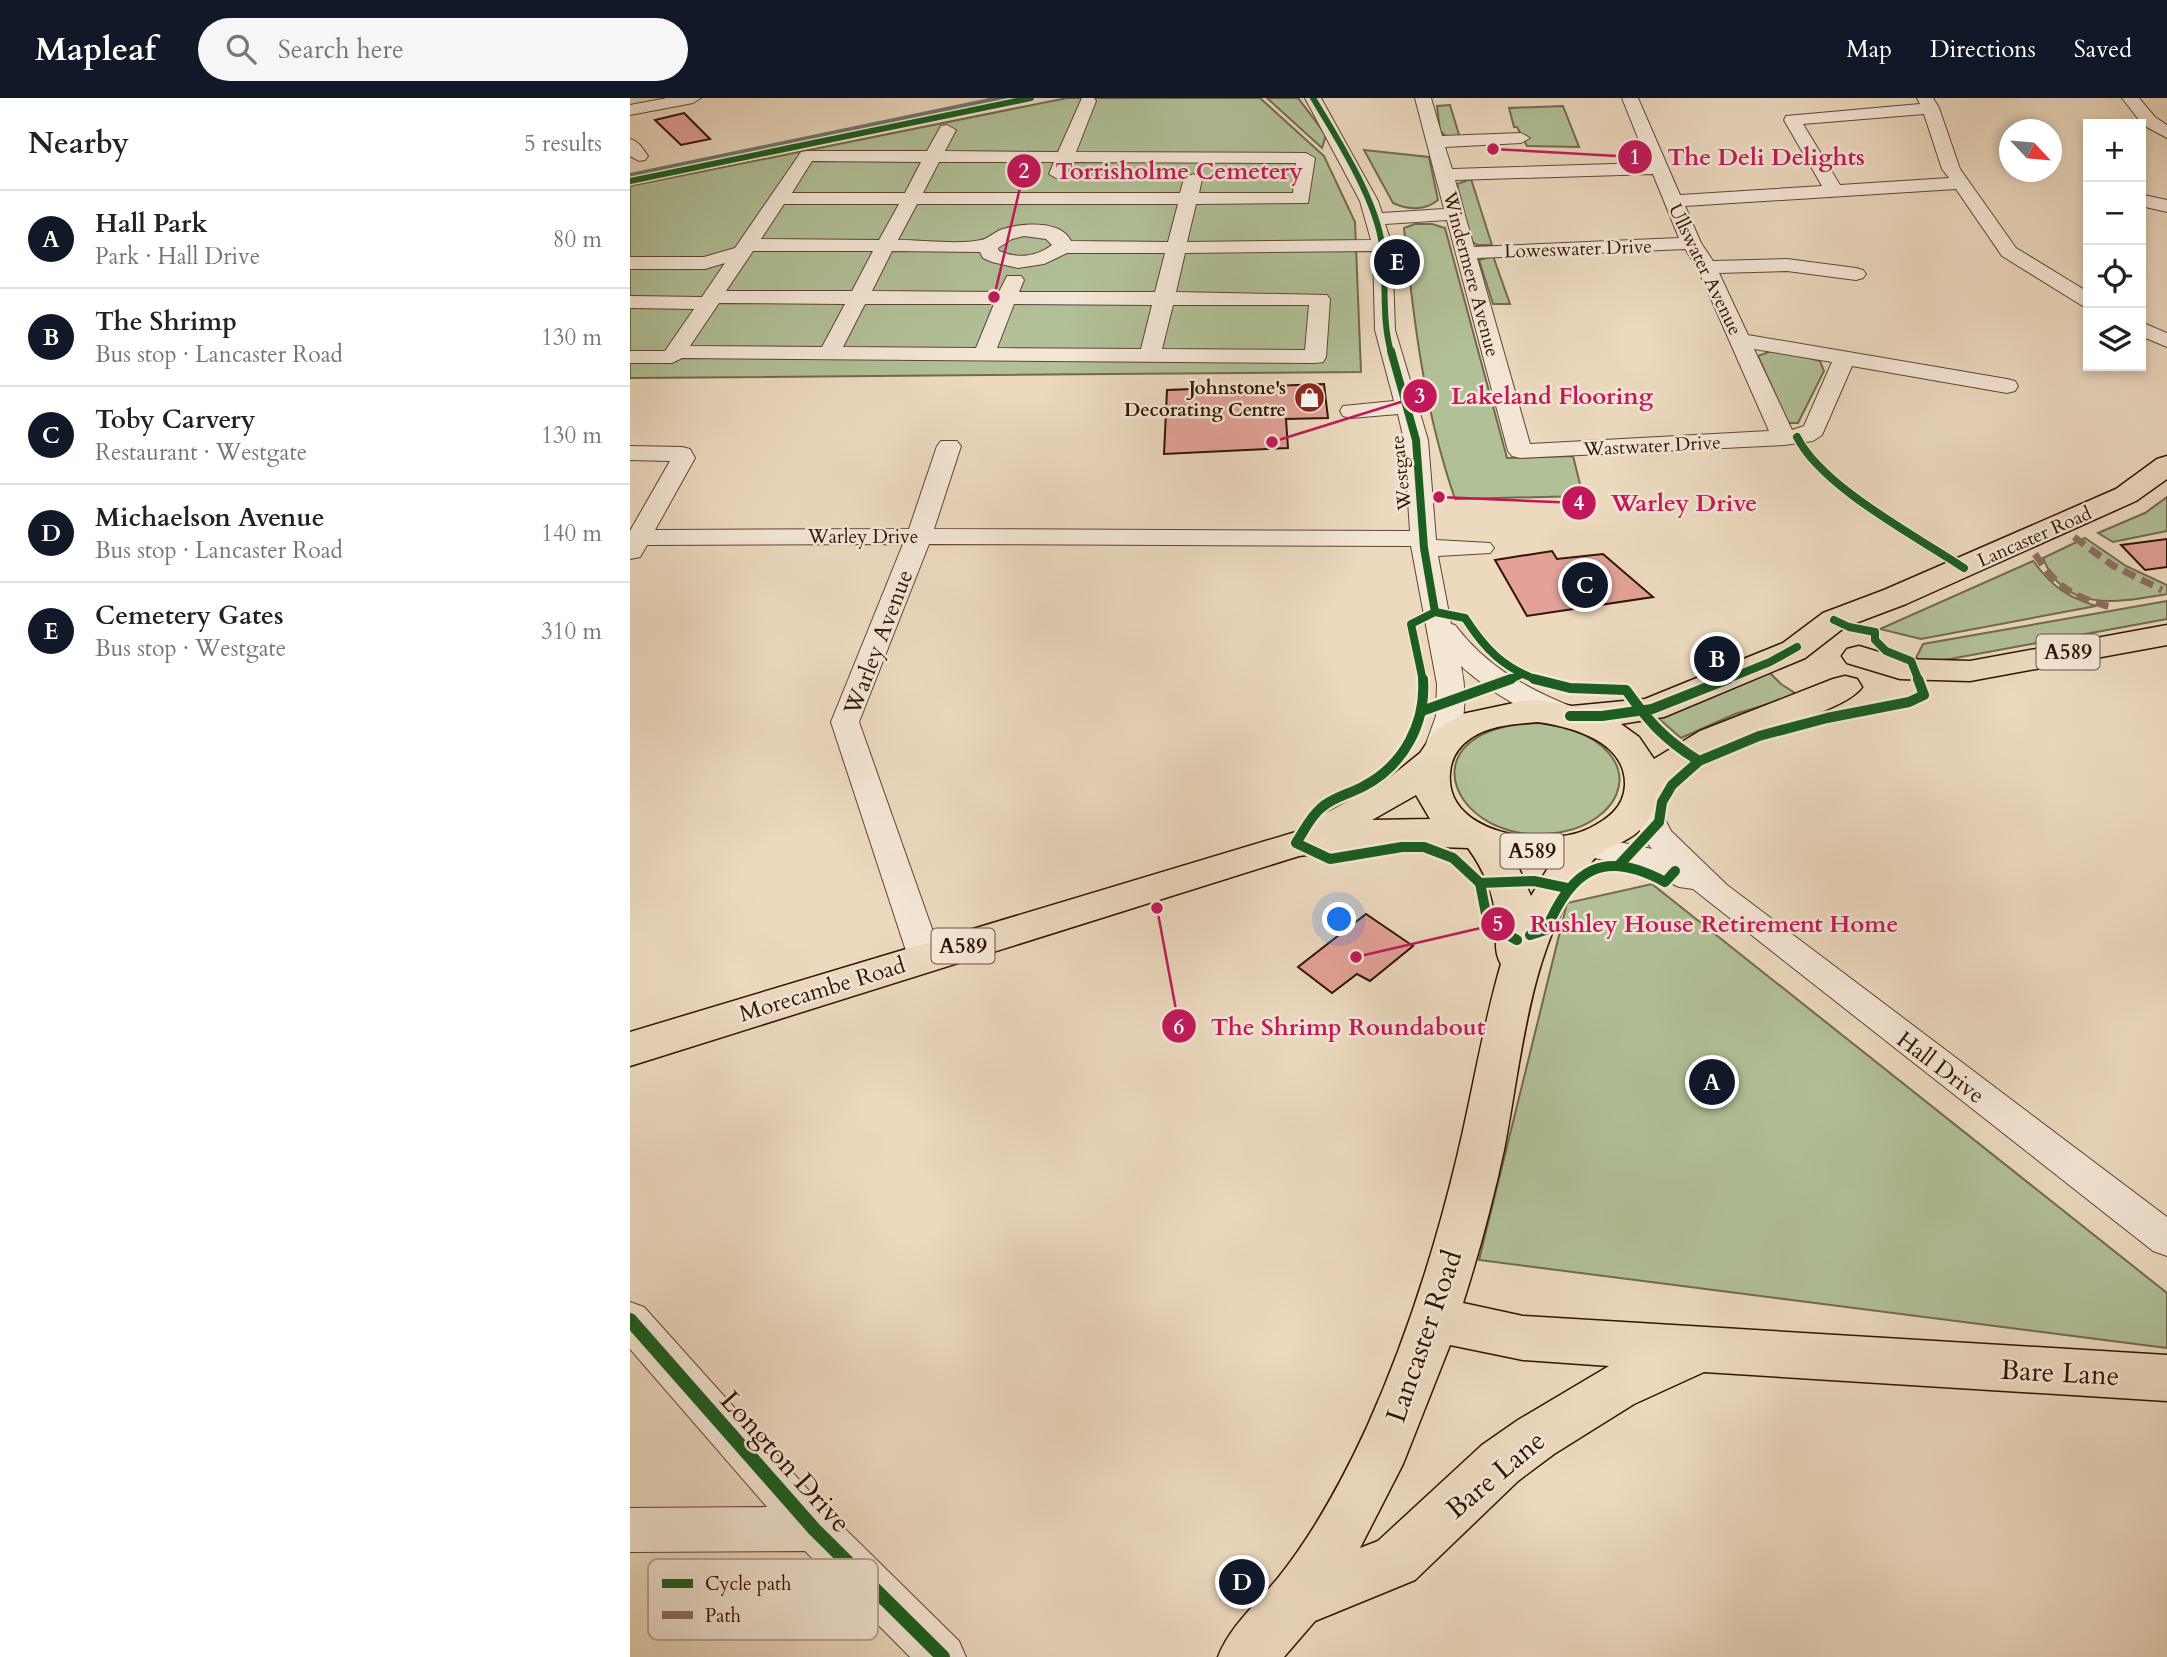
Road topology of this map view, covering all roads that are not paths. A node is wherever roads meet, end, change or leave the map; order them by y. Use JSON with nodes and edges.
{"nodes":[{"id":1,"x":693,"y":98,"type":"edge"},
{"id":2,"x":1313,"y":98,"type":"edge"},
{"id":3,"x":1423,"y":98,"type":"edge"},
{"id":4,"x":1630,"y":98,"type":"edge"},
{"id":5,"x":2130,"y":98,"type":"edge"},
{"id":6,"x":1088,"y":101,"type":"dead end"},
{"id":7,"x":1928,"y":103,"type":"edge"},
{"id":8,"x":630,"y":110,"type":"edge"},
{"id":9,"x":947,"y":130,"type":"dead end"},
{"id":10,"x":2167,"y":133,"type":"edge"},
{"id":11,"x":1521,"y":138,"type":"dead end"},
{"id":12,"x":1475,"y":140,"type":"junction"},
{"id":13,"x":1435,"y":142,"type":"junction"},
{"id":14,"x":933,"y":155,"type":"junction"},
{"id":15,"x":1065,"y":157,"type":"junction"},
{"id":16,"x":1198,"y":158,"type":"junction"},
{"id":17,"x":1482,"y":165,"type":"dead end"},
{"id":18,"x":1659,"y":168,"type":"junction"},
{"id":19,"x":1445,"y":175,"type":"junction"},
{"id":20,"x":1962,"y":183,"type":"junction"},
{"id":21,"x":1834,"y":191,"type":"junction"},
{"id":22,"x":778,"y":198,"type":"junction"},
{"id":23,"x":911,"y":198,"type":"junction"},
{"id":24,"x":1048,"y":198,"type":"junction"},
{"id":25,"x":1188,"y":199,"type":"junction"},
{"id":26,"x":1672,"y":201,"type":"junction"},
{"id":27,"x":2146,"y":201,"type":"edge"},
{"id":28,"x":2167,"y":206,"type":"edge"},
{"id":29,"x":1456,"y":214,"type":"junction"},
{"id":30,"x":1376,"y":219,"type":"junction"},
{"id":31,"x":1035,"y":230,"type":"junction"},
{"id":32,"x":1691,"y":243,"type":"junction"},
{"id":33,"x":1382,"y":245,"type":"junction"},
{"id":34,"x":886,"y":246,"type":"junction"},
{"id":35,"x":988,"y":246,"type":"junction"},
{"id":36,"x":1062,"y":247,"type":"junction"},
{"id":37,"x":1176,"y":247,"type":"junction"},
{"id":38,"x":745,"y":248,"type":"junction"},
{"id":39,"x":1325,"y":248,"type":"junction"},
{"id":40,"x":1465,"y":253,"type":"junction"},
{"id":41,"x":1021,"y":262,"type":"junction"},
{"id":42,"x":630,"y":263,"type":"edge"},
{"id":43,"x":1707,"y":267,"type":"junction"},
{"id":44,"x":1857,"y":274,"type":"dead end"},
{"id":45,"x":858,"y":298,"type":"junction"},
{"id":46,"x":1007,"y":298,"type":"junction"},
{"id":47,"x":2083,"y":298,"type":"edge"},
{"id":48,"x":1164,"y":299,"type":"junction"},
{"id":49,"x":1320,"y":299,"type":"junction"},
{"id":50,"x":710,"y":300,"type":"junction"},
{"id":51,"x":630,"y":302,"type":"edge"},
{"id":52,"x":2146,"y":330,"type":"edge"},
{"id":53,"x":1741,"y":340,"type":"junction"},
{"id":54,"x":2167,"y":341,"type":"edge"},
{"id":55,"x":676,"y":352,"type":"junction"},
{"id":56,"x":829,"y":354,"type":"junction"},
{"id":57,"x":984,"y":355,"type":"junction"},
{"id":58,"x":1150,"y":356,"type":"junction"},
{"id":59,"x":630,"y":357,"type":"edge"},
{"id":60,"x":1845,"y":358,"type":"junction"},
{"id":61,"x":2007,"y":386,"type":"dead end"},
{"id":62,"x":1408,"y":407,"type":"junction"},
{"id":63,"x":1351,"y":411,"type":"dead end"},
{"id":64,"x":1784,"y":438,"type":"junction"},
{"id":65,"x":949,"y":446,"type":"dead end"},
{"id":66,"x":1520,"y":451,"type":"joint"},
{"id":67,"x":630,"y":453,"type":"edge"},
{"id":68,"x":2167,"y":465,"type":"edge"},
{"id":69,"x":919,"y":536,"type":"junction"},
{"id":70,"x":1424,"y":544,"type":"junction"},
{"id":71,"x":634,"y":545,"type":"edge"},
{"id":72,"x":1481,"y":548,"type":"dead end"},
{"id":73,"x":1895,"y":597,"type":"junction"},
{"id":74,"x":1434,"y":612,"type":"junction"},
{"id":75,"x":2167,"y":635,"type":"edge"},
{"id":76,"x":1795,"y":649,"type":"junction"},
{"id":77,"x":1853,"y":671,"type":"junction"},
{"id":78,"x":1567,"y":715,"type":"junction"},
{"id":79,"x":1436,"y":757,"type":"junction"},
{"id":80,"x":1642,"y":796,"type":"junction"},
{"id":81,"x":1477,"y":837,"type":"junction"},
{"id":82,"x":1296,"y":843,"type":"junction"},
{"id":83,"x":1585,"y":846,"type":"junction"},
{"id":84,"x":1716,"y":892,"type":"junction"},
{"id":85,"x":925,"y":957,"type":"junction"},
{"id":86,"x":1515,"y":978,"type":"junction"},
{"id":87,"x":630,"y":1049,"type":"edge"},
{"id":88,"x":2167,"y":1239,"type":"edge"},
{"id":89,"x":1433,"y":1319,"type":"junction"},
{"id":90,"x":630,"y":1320,"type":"edge"},
{"id":91,"x":1701,"y":1350,"type":"junction"},
{"id":92,"x":2167,"y":1378,"type":"edge"},
{"id":93,"x":814,"y":1529,"type":"junction"},
{"id":94,"x":630,"y":1530,"type":"edge"},
{"id":95,"x":844,"y":1559,"type":"edge"},
{"id":96,"x":878,"y":1593,"type":"edge"},
{"id":97,"x":1294,"y":1601,"type":"junction"},
{"id":98,"x":943,"y":1657,"type":"edge"},
{"id":99,"x":1246,"y":1657,"type":"edge"}],
"edges":[{"from":1,"to":8,"type":"street"},
{"from":2,"to":30,"type":"street","name":"Westgate"},
{"from":3,"to":13,"type":"street","name":"Windermere Avenue"},
{"from":4,"to":18,"type":"street","name":"Ullswater Avenue"},
{"from":5,"to":10,"type":"street"},
{"from":6,"to":15,"type":"street"},
{"from":7,"to":20,"type":"street"},
{"from":7,"to":21,"type":"street"},
{"from":9,"to":14,"type":"street"},
{"from":11,"to":12,"type":"street"},
{"from":12,"to":13,"type":"street"},
{"from":12,"to":17,"type":"street"},
{"from":13,"to":19,"type":"street","name":"Windermere Avenue"},
{"from":14,"to":15,"type":"street"},
{"from":14,"to":22,"type":"street"},
{"from":14,"to":23,"type":"street"},
{"from":15,"to":16,"type":"street"},
{"from":15,"to":24,"type":"street"},
{"from":16,"to":25,"type":"street"},
{"from":16,"to":25,"type":"street"},
{"from":18,"to":19,"type":"street"},
{"from":18,"to":26,"type":"street","name":"Ullswater Avenue"},
{"from":19,"to":29,"type":"street","name":"Windermere Avenue"},
{"from":20,"to":21,"type":"street"},
{"from":20,"to":47,"type":"street"},
{"from":21,"to":26,"type":"street"},
{"from":22,"to":23,"type":"street"},
{"from":22,"to":38,"type":"street"},
{"from":23,"to":24,"type":"street"},
{"from":23,"to":34,"type":"street"},
{"from":24,"to":25,"type":"street"},
{"from":24,"to":31,"type":"street"},
{"from":25,"to":37,"type":"street"},
{"from":26,"to":32,"type":"street","name":"Ullswater Avenue"},
{"from":27,"to":28,"type":"street"},
{"from":29,"to":30,"type":"street"},
{"from":29,"to":40,"type":"street","name":"Windermere Avenue"},
{"from":30,"to":33,"type":"street","name":"Westgate"},
{"from":31,"to":35,"type":"street"},
{"from":31,"to":36,"type":"street"},
{"from":32,"to":40,"type":"street","name":"Loweswater Drive"},
{"from":32,"to":43,"type":"street","name":"Ullswater Avenue"},
{"from":33,"to":39,"type":"street"},
{"from":33,"to":62,"type":"street","name":"Westgate"},
{"from":34,"to":35,"type":"street"},
{"from":34,"to":38,"type":"street"},
{"from":34,"to":45,"type":"street"},
{"from":35,"to":41,"type":"street"},
{"from":36,"to":37,"type":"street"},
{"from":36,"to":41,"type":"street"},
{"from":37,"to":39,"type":"street"},
{"from":37,"to":48,"type":"street"},
{"from":38,"to":42,"type":"street"},
{"from":38,"to":50,"type":"street"},
{"from":39,"to":49,"type":"street"},
{"from":40,"to":66,"type":"street","name":"Windermere Avenue"},
{"from":41,"to":46,"type":"street"},
{"from":43,"to":44,"type":"street"},
{"from":43,"to":53,"type":"street","name":"Ullswater Avenue"},
{"from":45,"to":46,"type":"street"},
{"from":45,"to":50,"type":"street"},
{"from":45,"to":56,"type":"street"},
{"from":46,"to":48,"type":"street"},
{"from":46,"to":57,"type":"street"},
{"from":48,"to":49,"type":"street"},
{"from":48,"to":58,"type":"street"},
{"from":49,"to":58,"type":"street"},
{"from":50,"to":51,"type":"street"},
{"from":50,"to":55,"type":"street"},
{"from":52,"to":54,"type":"street"},
{"from":53,"to":60,"type":"street"},
{"from":53,"to":64,"type":"street","name":"Ullswater Avenue"},
{"from":55,"to":56,"type":"street"},
{"from":55,"to":59,"type":"street"},
{"from":56,"to":57,"type":"street"},
{"from":57,"to":58,"type":"street"},
{"from":60,"to":61,"type":"street"},
{"from":60,"to":64,"type":"street","name":"Wastwater Drive"},
{"from":62,"to":63,"type":"street"},
{"from":62,"to":70,"type":"street","name":"Westgate"},
{"from":64,"to":66,"type":"street","name":"Wastwater Drive"},
{"from":65,"to":69,"type":"street","name":"Warley Avenue"},
{"from":67,"to":71,"type":"street"},
{"from":68,"to":73,"type":"main road","name":"Lancaster Road"},
{"from":69,"to":70,"type":"street","name":"Warley Drive"},
{"from":69,"to":71,"type":"street","name":"Warley Drive"},
{"from":69,"to":85,"type":"street","name":"Warley Avenue"},
{"from":70,"to":72,"type":"street","name":"Warley Drive"},
{"from":70,"to":74,"type":"street","name":"Westgate"},
{"from":73,"to":76,"type":"main road","name":"Lancaster Road"},
{"from":73,"to":77,"type":"main road","name":"Lancaster Road"},
{"from":74,"to":78,"type":"street","name":"Westgate"},
{"from":74,"to":79,"type":"street","name":"Westgate"},
{"from":75,"to":77,"type":"main road","number":"A589"},
{"from":76,"to":77,"type":"main road","number":"A589"},
{"from":76,"to":77,"type":"main road","number":"A589"},
{"from":76,"to":78,"type":"main road","name":"Lancaster Road","number":"A589"},
{"from":77,"to":80,"type":"main road","number":"A589"},
{"from":78,"to":79,"type":"main road","number":"A589"},
{"from":78,"to":80,"type":"main road","number":"A589"},
{"from":79,"to":81,"type":"main road","number":"A589"},
{"from":79,"to":82,"type":"main road","name":"Morecambe Road","number":"A589"},
{"from":80,"to":83,"type":"main road","number":"A589"},
{"from":80,"to":84,"type":"street","name":"Hall Drive"},
{"from":81,"to":82,"type":"main road","name":"Morecambe Road","number":"A589"},
{"from":81,"to":83,"type":"main road","number":"A589"},
{"from":81,"to":86,"type":"main road","name":"Lancaster Road"},
{"from":82,"to":85,"type":"main road","name":"Morecambe Road","number":"A589"},
{"from":83,"to":84,"type":"street","name":"Hall Drive"},
{"from":83,"to":86,"type":"main road","name":"Lancaster Road"},
{"from":84,"to":88,"type":"street","name":"Hall Drive"},
{"from":85,"to":87,"type":"main road","name":"Morecambe Road","number":"A589"},
{"from":86,"to":89,"type":"main road","name":"Lancaster Road"},
{"from":89,"to":91,"type":"main road","name":"Bare Lane"},
{"from":89,"to":97,"type":"main road","name":"Lancaster Road"},
{"from":90,"to":93,"type":"street","name":"Longton Drive"},
{"from":91,"to":92,"type":"main road","name":"Bare Lane"},
{"from":91,"to":97,"type":"main road","name":"Bare Lane"},
{"from":93,"to":94,"type":"street"},
{"from":93,"to":95,"type":"street","name":"Longton Drive"},
{"from":96,"to":98,"type":"street","name":"Longton Drive"},
{"from":97,"to":99,"type":"main road","name":"Lancaster Road"}]}
